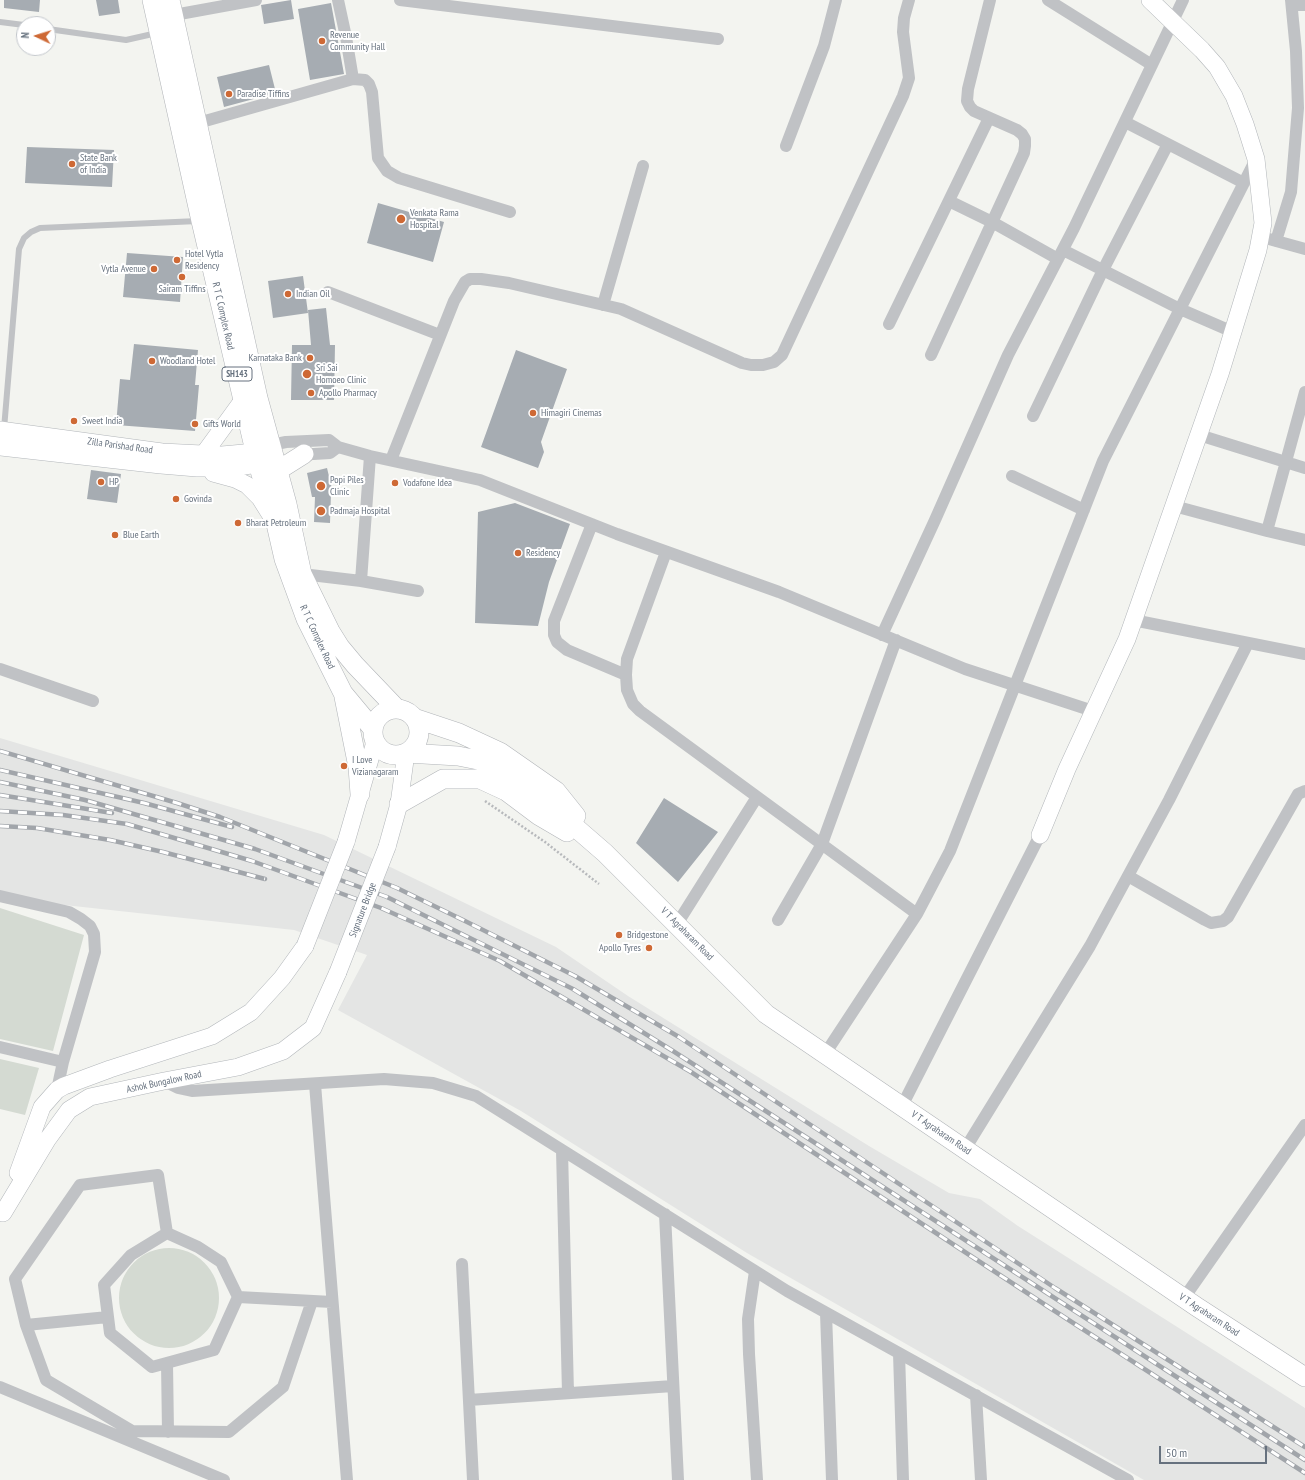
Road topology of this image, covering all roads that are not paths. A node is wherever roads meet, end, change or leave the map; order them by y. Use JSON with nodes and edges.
{"nodes":[{"id":1,"x":152,"y":0,"type":"edge"},
{"id":2,"x":256,"y":0,"type":"edge"},
{"id":3,"x":338,"y":0,"type":"edge"},
{"id":4,"x":400,"y":0,"type":"edge"},
{"id":5,"x":836,"y":0,"type":"edge"},
{"id":6,"x":909,"y":0,"type":"edge"},
{"id":7,"x":990,"y":0,"type":"edge"},
{"id":8,"x":1048,"y":0,"type":"edge"},
{"id":9,"x":1150,"y":0,"type":"edge"},
{"id":10,"x":1183,"y":0,"type":"edge"},
{"id":11,"x":1292,"y":3,"type":"edge"},
{"id":12,"x":1305,"y":6,"type":"edge"},
{"id":13,"x":172,"y":7,"type":"edge"},
{"id":14,"x":0,"y":22,"type":"edge"},
{"id":15,"x":1172,"y":22,"type":"junction"},
{"id":16,"x":16,"y":24,"type":"edge"},
{"id":17,"x":56,"y":30,"type":"edge"},
{"id":18,"x":168,"y":34,"type":"junction"},
{"id":19,"x":718,"y":38,"type":"dead end"},
{"id":20,"x":1152,"y":65,"type":"junction"},
{"id":21,"x":352,"y":79,"type":"junction"},
{"id":22,"x":989,"y":118,"type":"junction"},
{"id":23,"x":1125,"y":122,"type":"junction"},
{"id":24,"x":198,"y":123,"type":"junction"},
{"id":25,"x":1168,"y":144,"type":"junction"},
{"id":26,"x":786,"y":146,"type":"dead end"},
{"id":27,"x":1256,"y":159,"type":"junction"},
{"id":28,"x":644,"y":166,"type":"dead end"},
{"id":29,"x":1244,"y":183,"type":"junction"},
{"id":30,"x":949,"y":201,"type":"junction"},
{"id":31,"x":510,"y":212,"type":"dead end"},
{"id":32,"x":200,"y":220,"type":"junction"},
{"id":33,"x":992,"y":222,"type":"junction"},
{"id":34,"x":1268,"y":239,"type":"junction"},
{"id":35,"x":1305,"y":249,"type":"edge"},
{"id":36,"x":1061,"y":254,"type":"junction"},
{"id":37,"x":1103,"y":270,"type":"junction"},
{"id":38,"x":328,"y":292,"type":"dead end"},
{"id":39,"x":603,"y":305,"type":"junction"},
{"id":40,"x":1180,"y":309,"type":"junction"},
{"id":41,"x":889,"y":324,"type":"dead end"},
{"id":42,"x":1233,"y":332,"type":"junction"},
{"id":43,"x":440,"y":335,"type":"junction"},
{"id":44,"x":931,"y":355,"type":"dead end"},
{"id":45,"x":1305,"y":392,"type":"edge"},
{"id":46,"x":243,"y":400,"type":"junction"},
{"id":47,"x":1033,"y":416,"type":"dead end"},
{"id":48,"x":1199,"y":435,"type":"junction"},
{"id":49,"x":2,"y":439,"type":"edge"},
{"id":50,"x":338,"y":447,"type":"junction"},
{"id":51,"x":304,"y":454,"type":"joint"},
{"id":52,"x":370,"y":456,"type":"junction"},
{"id":53,"x":263,"y":457,"type":"junction"},
{"id":54,"x":391,"y":460,"type":"junction"},
{"id":55,"x":200,"y":461,"type":"junction"},
{"id":56,"x":1286,"y":462,"type":"junction"},
{"id":57,"x":1305,"y":468,"type":"edge"},
{"id":58,"x":1012,"y":476,"type":"dead end"},
{"id":59,"x":1174,"y":506,"type":"junction"},
{"id":60,"x":1084,"y":510,"type":"junction"},
{"id":61,"x":276,"y":524,"type":"junction"},
{"id":62,"x":592,"y":524,"type":"junction"},
{"id":63,"x":1267,"y":531,"type":"junction"},
{"id":64,"x":1305,"y":540,"type":"edge"},
{"id":65,"x":666,"y":552,"type":"junction"},
{"id":66,"x":302,"y":574,"type":"junction"},
{"id":67,"x":361,"y":581,"type":"junction"},
{"id":68,"x":418,"y":591,"type":"dead end"},
{"id":69,"x":1133,"y":620,"type":"junction"},
{"id":70,"x":882,"y":635,"type":"junction"},
{"id":71,"x":896,"y":640,"type":"junction"},
{"id":72,"x":1248,"y":643,"type":"junction"},
{"id":73,"x":1305,"y":654,"type":"edge"},
{"id":74,"x":0,"y":669,"type":"edge"},
{"id":75,"x":626,"y":675,"type":"junction"},
{"id":76,"x":1014,"y":685,"type":"junction"},
{"id":77,"x":343,"y":693,"type":"junction"},
{"id":78,"x":93,"y":700,"type":"dead end"},
{"id":79,"x":397,"y":708,"type":"junction"},
{"id":80,"x":1093,"y":711,"type":"junction"},
{"id":81,"x":414,"y":718,"type":"junction"},
{"id":82,"x":374,"y":735,"type":"junction"},
{"id":83,"x":400,"y":754,"type":"junction"},
{"id":84,"x":1305,"y":791,"type":"edge"},
{"id":85,"x":360,"y":794,"type":"junction"},
{"id":86,"x":758,"y":797,"type":"junction"},
{"id":87,"x":399,"y":804,"type":"junction"},
{"id":88,"x":1040,"y":835,"type":"joint"},
{"id":89,"x":822,"y":844,"type":"junction"},
{"id":90,"x":605,"y":853,"type":"junction"},
{"id":91,"x":1128,"y":876,"type":"junction"},
{"id":92,"x":0,"y":896,"type":"edge"},
{"id":93,"x":916,"y":914,"type":"junction"},
{"id":94,"x":778,"y":920,"type":"dead end"},
{"id":95,"x":677,"y":924,"type":"junction"},
{"id":96,"x":338,"y":972,"type":"joint"},
{"id":97,"x":0,"y":1047,"type":"edge"},
{"id":98,"x":825,"y":1054,"type":"junction"},
{"id":99,"x":63,"y":1062,"type":"junction"},
{"id":100,"x":164,"y":1081,"type":"junction"},
{"id":101,"x":315,"y":1084,"type":"junction"},
{"id":102,"x":58,"y":1090,"type":"junction"},
{"id":103,"x":902,"y":1106,"type":"junction"},
{"id":104,"x":1305,"y":1125,"type":"edge"},
{"id":105,"x":562,"y":1150,"type":"junction"},
{"id":106,"x":965,"y":1150,"type":"junction"},
{"id":107,"x":665,"y":1214,"type":"junction"},
{"id":108,"x":2,"y":1218,"type":"edge"},
{"id":109,"x":167,"y":1233,"type":"junction"},
{"id":110,"x":462,"y":1264,"type":"dead end"},
{"id":111,"x":755,"y":1271,"type":"junction"},
{"id":112,"x":238,"y":1297,"type":"junction"},
{"id":113,"x":1184,"y":1298,"type":"junction"},
{"id":114,"x":312,"y":1301,"type":"junction"},
{"id":115,"x":332,"y":1302,"type":"junction"},
{"id":116,"x":826,"y":1313,"type":"junction"},
{"id":117,"x":108,"y":1317,"type":"junction"},
{"id":118,"x":26,"y":1325,"type":"junction"},
{"id":119,"x":899,"y":1353,"type":"junction"},
{"id":120,"x":167,"y":1363,"type":"junction"},
{"id":121,"x":1304,"y":1373,"type":"edge"},
{"id":122,"x":673,"y":1386,"type":"junction"},
{"id":123,"x":0,"y":1387,"type":"edge"},
{"id":124,"x":568,"y":1393,"type":"junction"},
{"id":125,"x":976,"y":1395,"type":"junction"},
{"id":126,"x":468,"y":1400,"type":"junction"},
{"id":127,"x":168,"y":1432,"type":"junction"},
{"id":128,"x":224,"y":1480,"type":"edge"},
{"id":129,"x":347,"y":1480,"type":"edge"},
{"id":130,"x":473,"y":1480,"type":"edge"},
{"id":131,"x":678,"y":1480,"type":"edge"},
{"id":132,"x":757,"y":1480,"type":"edge"},
{"id":133,"x":832,"y":1480,"type":"edge"},
{"id":134,"x":903,"y":1480,"type":"edge"},
{"id":135,"x":981,"y":1480,"type":"edge"},
{"id":136,"x":1128,"y":1480,"type":"edge"}],
"edges":[{"from":1,"to":18,"type":"main road","name":"R T C Complex Road","number":"SH143"},
{"from":2,"to":13,"type":"street"},
{"from":3,"to":21,"type":"street"},
{"from":4,"to":19,"type":"street"},
{"from":5,"to":26,"type":"street"},
{"from":6,"to":39,"type":"street"},
{"from":7,"to":22,"type":"street"},
{"from":8,"to":20,"type":"street"},
{"from":9,"to":15,"type":"street"},
{"from":10,"to":15,"type":"street"},
{"from":11,"to":12,"type":"street"},
{"from":11,"to":34,"type":"street"},
{"from":13,"to":18,"type":"main road","name":"R T C Complex Road","number":"SH143"},
{"from":14,"to":16,"type":"lane"},
{"from":15,"to":20,"type":"street"},
{"from":15,"to":27,"type":"street"},
{"from":17,"to":18,"type":"lane"},
{"from":18,"to":24,"type":"main road","name":"R T C Complex Road","number":"SH143"},
{"from":18,"to":32,"type":"main road","name":"R T C Complex Road","number":"SH143"},
{"from":20,"to":23,"type":"street"},
{"from":21,"to":24,"type":"street"},
{"from":21,"to":31,"type":"street"},
{"from":22,"to":30,"type":"street"},
{"from":22,"to":33,"type":"street"},
{"from":23,"to":25,"type":"street"},
{"from":23,"to":36,"type":"street"},
{"from":24,"to":53,"type":"main road","name":"R T C Complex Road","number":"SH143"},
{"from":25,"to":29,"type":"street"},
{"from":25,"to":37,"type":"street"},
{"from":27,"to":29,"type":"street"},
{"from":27,"to":34,"type":"street"},
{"from":28,"to":39,"type":"street"},
{"from":29,"to":40,"type":"street"},
{"from":30,"to":33,"type":"street"},
{"from":30,"to":41,"type":"street"},
{"from":32,"to":46,"type":"main road","name":"R T C Complex Road","number":"SH143"},
{"from":32,"to":49,"type":"lane"},
{"from":33,"to":36,"type":"street"},
{"from":33,"to":44,"type":"street"},
{"from":34,"to":35,"type":"street"},
{"from":34,"to":42,"type":"street"},
{"from":36,"to":37,"type":"street"},
{"from":36,"to":70,"type":"street"},
{"from":37,"to":40,"type":"street"},
{"from":37,"to":47,"type":"street"},
{"from":38,"to":43,"type":"street"},
{"from":39,"to":43,"type":"street"},
{"from":40,"to":42,"type":"street"},
{"from":40,"to":60,"type":"street"},
{"from":42,"to":48,"type":"street"},
{"from":43,"to":54,"type":"street"},
{"from":45,"to":56,"type":"street"},
{"from":46,"to":53,"type":"main road","name":"R T C Complex Road","number":"SH143"},
{"from":46,"to":55,"type":"street"},
{"from":48,"to":56,"type":"street"},
{"from":48,"to":59,"type":"street"},
{"from":49,"to":55,"type":"street","name":"Zilla Parishad Road"},
{"from":50,"to":51,"type":"street"},
{"from":50,"to":52,"type":"street"},
{"from":50,"to":53,"type":"street"},
{"from":51,"to":53,"type":"main road"},
{"from":52,"to":54,"type":"street"},
{"from":52,"to":67,"type":"street"},
{"from":53,"to":55,"type":"street"},
{"from":53,"to":61,"type":"main road","name":"R T C Complex Road","number":"SH143"},
{"from":53,"to":66,"type":"main road","number":"SH143"},
{"from":54,"to":62,"type":"street"},
{"from":55,"to":61,"type":"street"},
{"from":56,"to":57,"type":"street"},
{"from":56,"to":63,"type":"street"},
{"from":58,"to":60,"type":"street"},
{"from":59,"to":63,"type":"street"},
{"from":59,"to":69,"type":"street"},
{"from":60,"to":76,"type":"street"},
{"from":61,"to":77,"type":"main road","name":"R T C Complex Road","number":"SH143"},
{"from":62,"to":65,"type":"street"},
{"from":62,"to":75,"type":"street"},
{"from":63,"to":64,"type":"street"},
{"from":65,"to":70,"type":"street"},
{"from":65,"to":75,"type":"street"},
{"from":66,"to":67,"type":"street"},
{"from":66,"to":79,"type":"main road","number":"SH143"},
{"from":67,"to":68,"type":"street"},
{"from":69,"to":72,"type":"street"},
{"from":69,"to":80,"type":"street"},
{"from":70,"to":71,"type":"street"},
{"from":71,"to":76,"type":"street"},
{"from":71,"to":89,"type":"street"},
{"from":72,"to":73,"type":"street"},
{"from":72,"to":91,"type":"street"},
{"from":74,"to":78,"type":"street"},
{"from":75,"to":86,"type":"street"},
{"from":76,"to":80,"type":"street"},
{"from":76,"to":93,"type":"street"},
{"from":77,"to":82,"type":"main road","name":"R T C Complex Road","number":"SH143"},
{"from":77,"to":85,"type":"main road"},
{"from":79,"to":81,"type":"main road","number":"SH143"},
{"from":79,"to":82,"type":"main road"},
{"from":80,"to":88,"type":"street"},
{"from":81,"to":83,"type":"main road"},
{"from":81,"to":90,"type":"main road"},
{"from":82,"to":83,"type":"main road"},
{"from":82,"to":85,"type":"street","name":"Ashok Bungalow Road"},
{"from":83,"to":87,"type":"street","name":"Signature Bridge"},
{"from":83,"to":90,"type":"main road"},
{"from":84,"to":91,"type":"street"},
{"from":85,"to":102,"type":"street","name":"Ashok Bungalow Road","bridge":true},
{"from":86,"to":89,"type":"street"},
{"from":86,"to":95,"type":"street"},
{"from":87,"to":90,"type":"main road"},
{"from":87,"to":96,"type":"street","name":"Signature Bridge","bridge":true},
{"from":88,"to":103,"type":"street"},
{"from":89,"to":93,"type":"street"},
{"from":89,"to":94,"type":"street"},
{"from":90,"to":95,"type":"main road","name":"V T Agraharam Road"},
{"from":91,"to":106,"type":"street"},
{"from":92,"to":99,"type":"street"},
{"from":93,"to":98,"type":"street"},
{"from":95,"to":98,"type":"main road","name":"V T Agraharam Road"},
{"from":96,"to":100,"type":"street","name":"Ashok Bungalow Road"},
{"from":97,"to":99,"type":"street"},
{"from":98,"to":103,"type":"main road","name":"V T Agraharam Road"},
{"from":99,"to":102,"type":"street"},
{"from":100,"to":101,"type":"street"},
{"from":100,"to":108,"type":"street","name":"Ashok Bungalow Road"},
{"from":101,"to":105,"type":"street"},
{"from":101,"to":115,"type":"street"},
{"from":102,"to":108,"type":"street","name":"Ashok Bungalow Road"},
{"from":103,"to":106,"type":"main road","name":"V T Agraharam Road"},
{"from":104,"to":113,"type":"street"},
{"from":105,"to":107,"type":"street"},
{"from":105,"to":124,"type":"street"},
{"from":106,"to":113,"type":"main road","name":"V T Agraharam Road"},
{"from":107,"to":111,"type":"street"},
{"from":107,"to":122,"type":"street"},
{"from":109,"to":112,"type":"street"},
{"from":109,"to":117,"type":"street"},
{"from":109,"to":118,"type":"street"},
{"from":110,"to":126,"type":"street"},
{"from":111,"to":116,"type":"street"},
{"from":111,"to":132,"type":"street"},
{"from":112,"to":114,"type":"street"},
{"from":112,"to":120,"type":"street"},
{"from":113,"to":121,"type":"main road","name":"V T Agraharam Road"},
{"from":114,"to":115,"type":"street"},
{"from":114,"to":127,"type":"street"},
{"from":115,"to":129,"type":"street"},
{"from":116,"to":119,"type":"street"},
{"from":116,"to":133,"type":"street"},
{"from":117,"to":118,"type":"street"},
{"from":117,"to":120,"type":"street"},
{"from":118,"to":127,"type":"street"},
{"from":119,"to":125,"type":"street"},
{"from":119,"to":134,"type":"street"},
{"from":120,"to":127,"type":"street"},
{"from":122,"to":124,"type":"street"},
{"from":122,"to":131,"type":"street"},
{"from":123,"to":128,"type":"street"},
{"from":124,"to":126,"type":"street"},
{"from":125,"to":135,"type":"street"},
{"from":125,"to":136,"type":"street"},
{"from":126,"to":130,"type":"street"}]}
